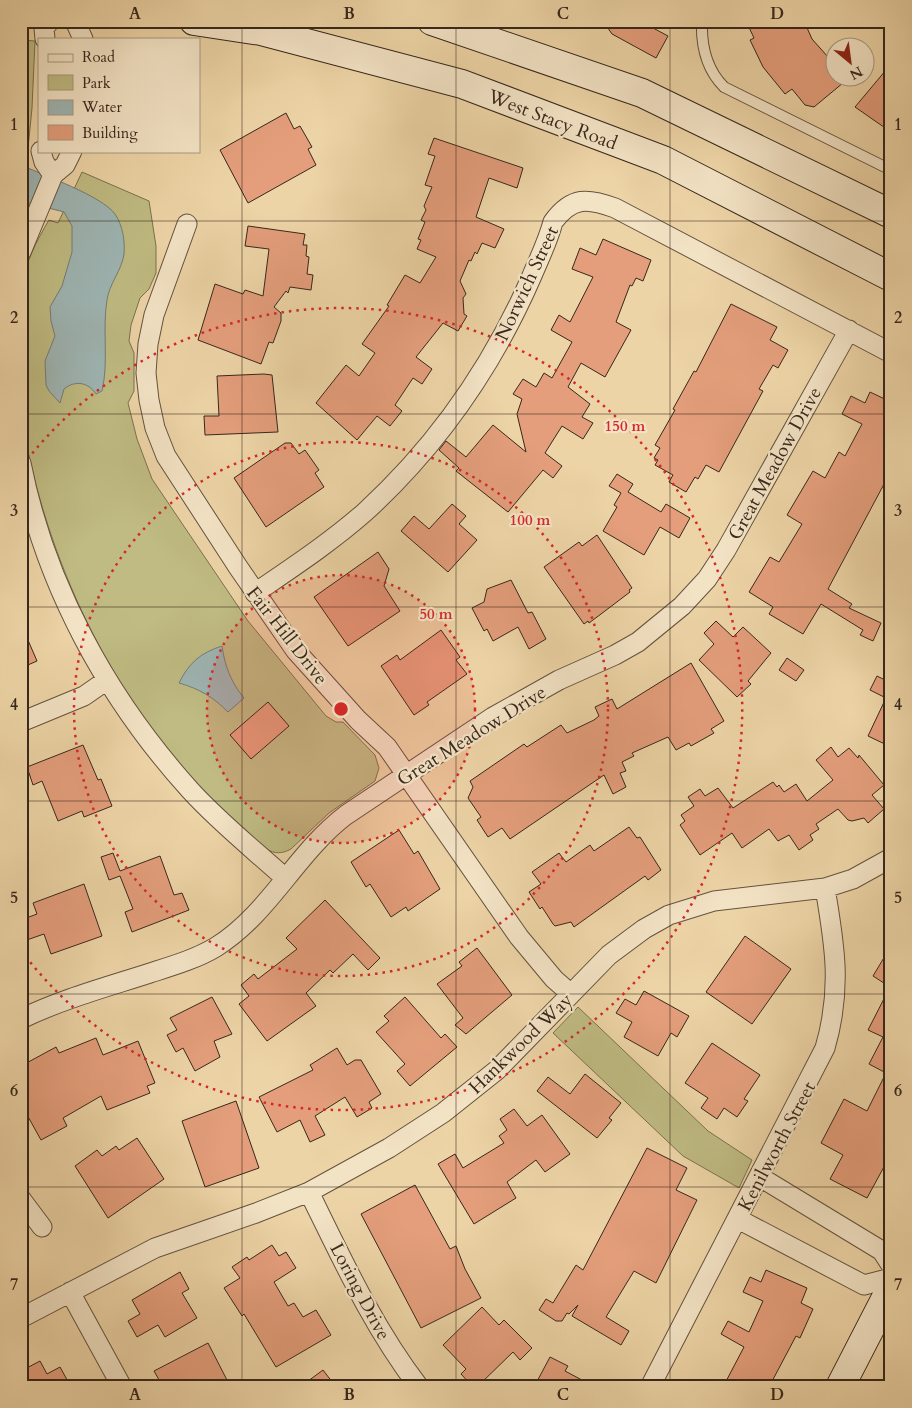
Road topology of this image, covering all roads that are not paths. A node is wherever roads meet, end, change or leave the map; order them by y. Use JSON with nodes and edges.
{"nodes":[{"id":1,"x":50,"y":21,"type":"edge"},
{"id":2,"x":76,"y":21,"type":"edge"},
{"id":3,"x":194,"y":21,"type":"edge"},
{"id":4,"x":432,"y":21,"type":"edge"},
{"id":5,"x":702,"y":21,"type":"edge"},
{"id":6,"x":45,"y":38,"type":"edge"},
{"id":7,"x":83,"y":38,"type":"edge"},
{"id":8,"x":41,"y":152,"type":"edge"},
{"id":9,"x":72,"y":152,"type":"edge"},
{"id":10,"x":891,"y":170,"type":"edge"},
{"id":11,"x":53,"y":174,"type":"junction"},
{"id":12,"x":891,"y":214,"type":"edge"},
{"id":13,"x":186,"y":224,"type":"dead end"},
{"id":14,"x":21,"y":252,"type":"edge"},
{"id":15,"x":891,"y":277,"type":"edge"},
{"id":16,"x":850,"y":330,"type":"junction"},
{"id":17,"x":891,"y":353,"type":"edge"},
{"id":18,"x":21,"y":463,"type":"edge"},
{"id":19,"x":255,"y":593,"type":"junction"},
{"id":20,"x":107,"y":680,"type":"junction"},
{"id":21,"x":21,"y":722,"type":"edge"},
{"id":22,"x":408,"y":775,"type":"junction"},
{"id":23,"x":891,"y":858,"type":"edge"},
{"id":24,"x":285,"y":878,"type":"junction"},
{"id":25,"x":825,"y":888,"type":"junction"},
{"id":26,"x":571,"y":994,"type":"junction"},
{"id":27,"x":21,"y":1019,"type":"edge"},
{"id":28,"x":760,"y":1177,"type":"junction"},
{"id":29,"x":309,"y":1192,"type":"junction"},
{"id":30,"x":21,"y":1199,"type":"edge"},
{"id":31,"x":738,"y":1219,"type":"junction"},
{"id":32,"x":42,"y":1227,"type":"dead end"},
{"id":33,"x":891,"y":1265,"type":"edge"},
{"id":34,"x":891,"y":1278,"type":"edge"},
{"id":35,"x":891,"y":1288,"type":"edge"},
{"id":36,"x":70,"y":1292,"type":"junction"},
{"id":37,"x":21,"y":1318,"type":"edge"},
{"id":38,"x":122,"y":1387,"type":"edge"},
{"id":39,"x":419,"y":1387,"type":"edge"},
{"id":40,"x":650,"y":1387,"type":"edge"},
{"id":41,"x":840,"y":1387,"type":"edge"}],
"edges":[{"from":1,"to":6,"type":"street"},
{"from":2,"to":7,"type":"street"},
{"from":3,"to":15,"type":"main road","name":"West Stacy Road"},
{"from":4,"to":12,"type":"main road"},
{"from":5,"to":10,"type":"lane"},
{"from":8,"to":11,"type":"street"},
{"from":9,"to":11,"type":"street"},
{"from":11,"to":14,"type":"street"},
{"from":13,"to":19,"type":"street","name":"Fair Hill Drive"},
{"from":16,"to":17,"type":"street","name":"Norwich Street"},
{"from":16,"to":19,"type":"street","name":"Norwich Street"},
{"from":16,"to":22,"type":"street","name":"Great Meadow Drive"},
{"from":18,"to":20,"type":"street"},
{"from":19,"to":22,"type":"street","name":"Fair Hill Drive"},
{"from":20,"to":21,"type":"street"},
{"from":20,"to":24,"type":"street"},
{"from":22,"to":24,"type":"street","name":"Great Meadow Drive"},
{"from":22,"to":26,"type":"street","name":"Fair Hill Drive"},
{"from":23,"to":25,"type":"street","name":"Hankwood Way"},
{"from":24,"to":27,"type":"street","name":"Great Meadow Drive"},
{"from":25,"to":26,"type":"street","name":"Hankwood Way"},
{"from":25,"to":28,"type":"street","name":"Kenilworth Street"},
{"from":26,"to":29,"type":"street","name":"Hankwood Way"},
{"from":28,"to":31,"type":"street","name":"Kenilworth Street"},
{"from":28,"to":33,"type":"street"},
{"from":29,"to":36,"type":"street","name":"Hankwood Way"},
{"from":29,"to":39,"type":"street","name":"Loring Drive"},
{"from":30,"to":32,"type":"street"},
{"from":31,"to":34,"type":"street"},
{"from":31,"to":40,"type":"street","name":"Kenilworth Street"},
{"from":35,"to":41,"type":"main road"},
{"from":36,"to":37,"type":"street","name":"Hankwood Way"},
{"from":36,"to":38,"type":"street"}]}
